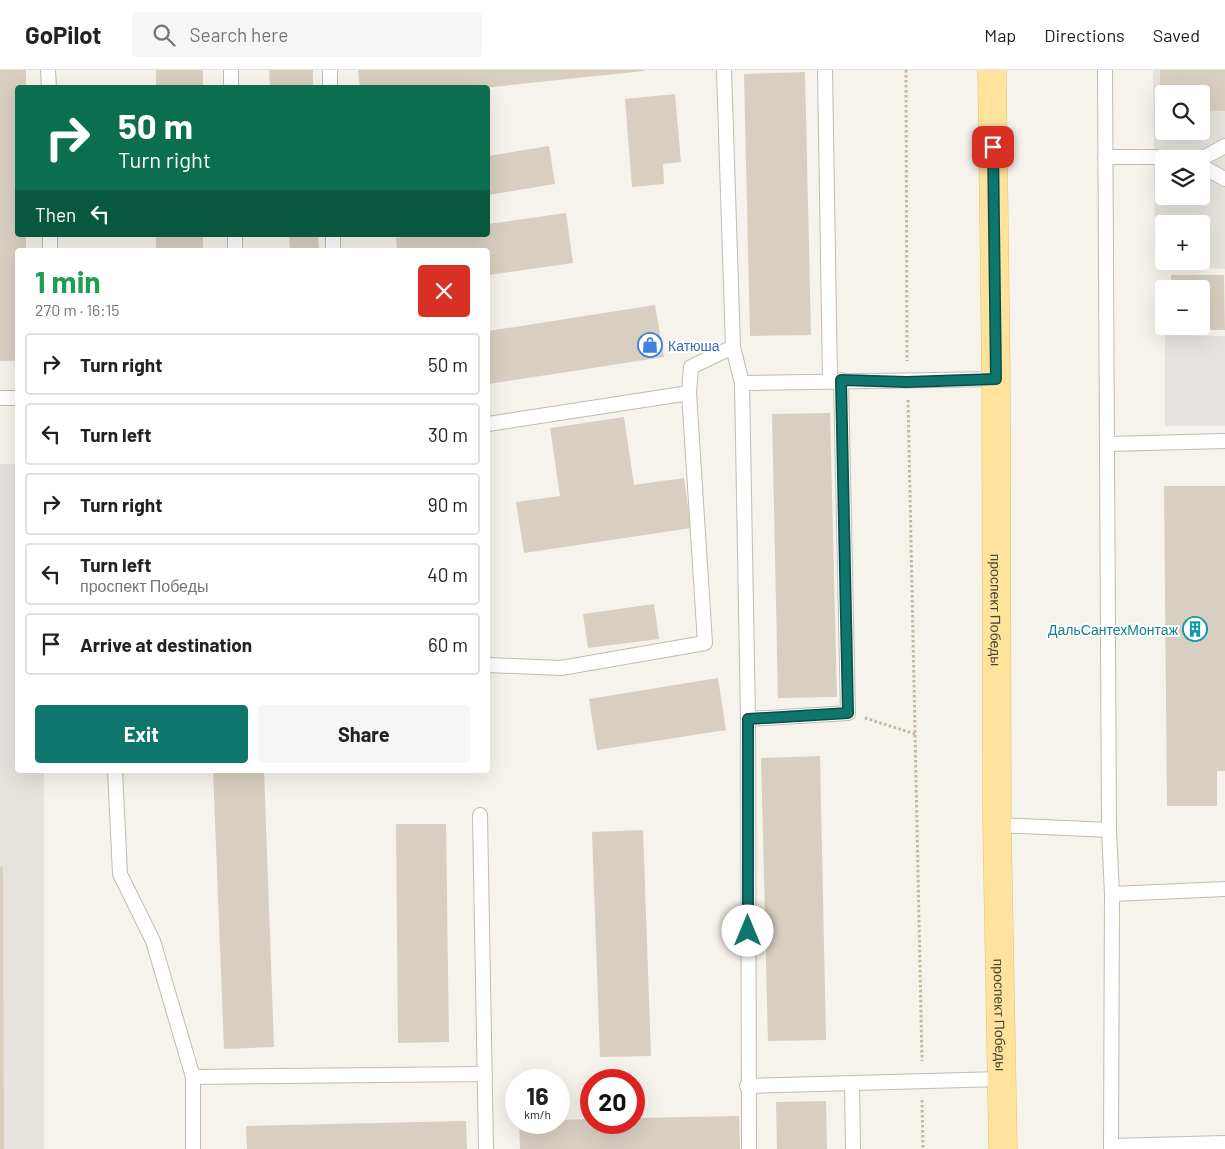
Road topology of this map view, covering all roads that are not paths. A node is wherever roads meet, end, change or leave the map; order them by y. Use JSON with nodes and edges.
{"nodes":[{"id":1,"x":48,"y":70,"type":"edge"},
{"id":2,"x":231,"y":70,"type":"edge"},
{"id":3,"x":330,"y":70,"type":"edge"},
{"id":4,"x":724,"y":70,"type":"edge"},
{"id":5,"x":825,"y":70,"type":"edge"},
{"id":6,"x":992,"y":70,"type":"edge"},
{"id":7,"x":1105,"y":70,"type":"edge"},
{"id":8,"x":49,"y":85,"type":"edge"},
{"id":9,"x":231,"y":85,"type":"edge"},
{"id":10,"x":330,"y":85,"type":"edge"},
{"id":11,"x":1225,"y":146,"type":"edge"},
{"id":12,"x":1210,"y":154,"type":"edge"},
{"id":13,"x":1105,"y":157,"type":"junction"},
{"id":14,"x":1155,"y":157,"type":"edge"},
{"id":15,"x":1210,"y":171,"type":"edge"},
{"id":16,"x":1225,"y":179,"type":"edge"},
{"id":17,"x":733,"y":347,"type":"junction"},
{"id":18,"x":996,"y":379,"type":"junction"},
{"id":19,"x":836,"y":381,"type":"junction"},
{"id":20,"x":742,"y":383,"type":"junction"},
{"id":21,"x":689,"y":393,"type":"junction"},
{"id":22,"x":0,"y":398,"type":"edge"},
{"id":23,"x":15,"y":398,"type":"edge"},
{"id":24,"x":490,"y":424,"type":"edge"},
{"id":25,"x":1225,"y":441,"type":"edge"},
{"id":26,"x":1108,"y":444,"type":"junction"},
{"id":27,"x":490,"y":665,"type":"edge"},
{"id":28,"x":748,"y":719,"type":"junction"},
{"id":29,"x":115,"y":773,"type":"edge"},
{"id":30,"x":480,"y":815,"type":"dead end"},
{"id":31,"x":997,"y":825,"type":"junction"},
{"id":32,"x":1109,"y":830,"type":"junction"},
{"id":33,"x":1225,"y":889,"type":"edge"},
{"id":34,"x":1112,"y":894,"type":"junction"},
{"id":35,"x":485,"y":1074,"type":"junction"},
{"id":36,"x":193,"y":1077,"type":"junction"},
{"id":37,"x":1002,"y":1079,"type":"junction"},
{"id":38,"x":852,"y":1083,"type":"junction"},
{"id":39,"x":747,"y":1086,"type":"junction"},
{"id":40,"x":1225,"y":1143,"type":"edge"},
{"id":41,"x":1111,"y":1148,"type":"edge"},
{"id":42,"x":192,"y":1149,"type":"edge"},
{"id":43,"x":486,"y":1149,"type":"edge"},
{"id":44,"x":749,"y":1149,"type":"edge"},
{"id":45,"x":853,"y":1149,"type":"edge"},
{"id":46,"x":1003,"y":1149,"type":"edge"}],
"edges":[{"from":1,"to":8,"type":"lane"},
{"from":2,"to":9,"type":"lane"},
{"from":3,"to":10,"type":"lane"},
{"from":4,"to":17,"type":"lane"},
{"from":5,"to":19,"type":"lane"},
{"from":6,"to":18,"type":"main road","name":"проспект Победы"},
{"from":7,"to":13,"type":"lane"},
{"from":11,"to":12,"type":"lane"},
{"from":13,"to":14,"type":"lane"},
{"from":13,"to":26,"type":"lane"},
{"from":15,"to":16,"type":"lane"},
{"from":17,"to":20,"type":"lane"},
{"from":17,"to":21,"type":"lane"},
{"from":18,"to":19,"type":"lane"},
{"from":18,"to":31,"type":"main road","name":"проспект Победы"},
{"from":19,"to":20,"type":"lane"},
{"from":19,"to":28,"type":"lane"},
{"from":20,"to":28,"type":"lane"},
{"from":21,"to":24,"type":"lane"},
{"from":21,"to":27,"type":"lane"},
{"from":22,"to":23,"type":"lane"},
{"from":25,"to":26,"type":"lane"},
{"from":26,"to":32,"type":"lane"},
{"from":28,"to":39,"type":"lane"},
{"from":29,"to":36,"type":"lane"},
{"from":30,"to":35,"type":"lane"},
{"from":31,"to":32,"type":"lane"},
{"from":31,"to":37,"type":"main road","name":"проспект Победы"},
{"from":32,"to":34,"type":"lane"},
{"from":33,"to":34,"type":"lane"},
{"from":34,"to":41,"type":"lane"},
{"from":35,"to":36,"type":"lane"},
{"from":35,"to":43,"type":"lane"},
{"from":36,"to":42,"type":"lane"},
{"from":37,"to":38,"type":"lane"},
{"from":37,"to":46,"type":"main road","name":"проспект Победы"},
{"from":38,"to":39,"type":"lane"},
{"from":38,"to":45,"type":"lane"},
{"from":39,"to":44,"type":"lane"},
{"from":40,"to":41,"type":"lane"}]}
